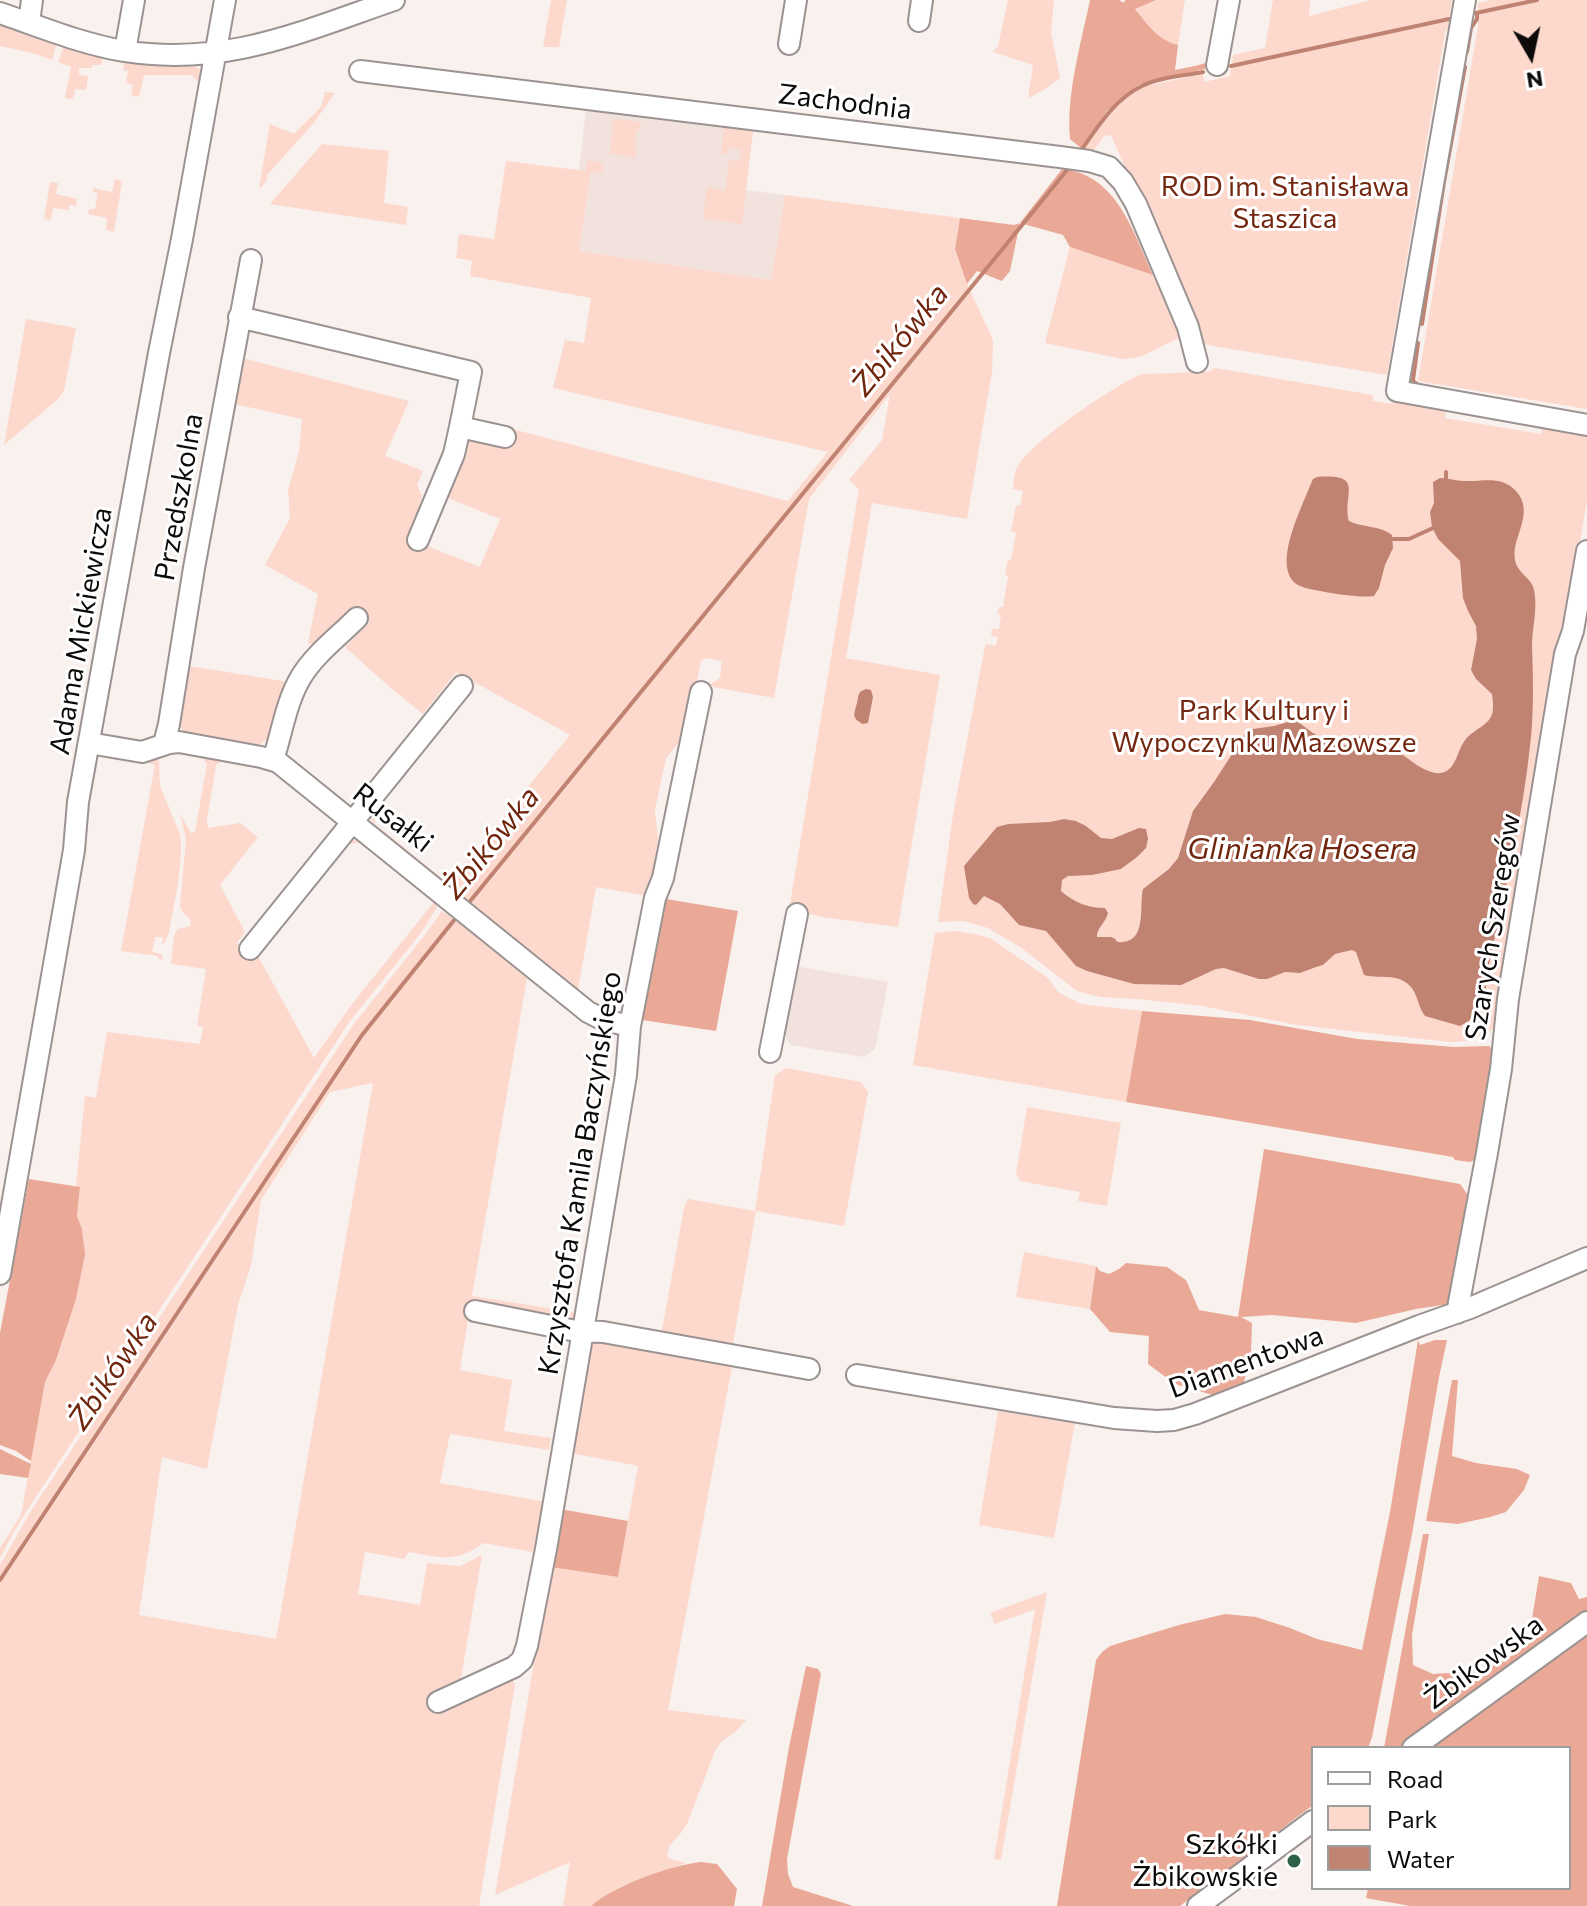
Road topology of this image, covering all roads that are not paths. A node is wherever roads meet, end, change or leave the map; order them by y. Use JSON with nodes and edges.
{"nodes":[{"id":1,"x":32,"y":0,"type":"edge"},
{"id":2,"x":134,"y":0,"type":"edge"},
{"id":3,"x":225,"y":0,"type":"edge"},
{"id":4,"x":394,"y":0,"type":"edge"},
{"id":5,"x":796,"y":0,"type":"edge"},
{"id":6,"x":1229,"y":0,"type":"edge"},
{"id":7,"x":1465,"y":0,"type":"edge"},
{"id":8,"x":370,"y":4,"type":"edge"},
{"id":9,"x":0,"y":13,"type":"edge"},
{"id":10,"x":29,"y":23,"type":"junction"},
{"id":11,"x":789,"y":44,"type":"dead end"},
{"id":12,"x":125,"y":51,"type":"junction"},
{"id":13,"x":216,"y":53,"type":"junction"},
{"id":14,"x":1217,"y":65,"type":"dead end"},
{"id":15,"x":360,"y":71,"type":"dead end"},
{"id":16,"x":251,"y":260,"type":"dead end"},
{"id":17,"x":239,"y":317,"type":"junction"},
{"id":18,"x":1197,"y":362,"type":"dead end"},
{"id":19,"x":462,"y":421,"type":"junction"},
{"id":20,"x":1587,"y":425,"type":"edge"},
{"id":21,"x":505,"y":437,"type":"dead end"},
{"id":22,"x":418,"y":540,"type":"dead end"},
{"id":23,"x":1587,"y":551,"type":"edge"},
{"id":24,"x":357,"y":618,"type":"dead end"},
{"id":25,"x":462,"y":686,"type":"dead end"},
{"id":26,"x":701,"y":692,"type":"dead end"},
{"id":27,"x":89,"y":743,"type":"junction"},
{"id":28,"x":164,"y":744,"type":"junction"},
{"id":29,"x":273,"y":760,"type":"junction"},
{"id":30,"x":353,"y":822,"type":"junction"},
{"id":31,"x":797,"y":914,"type":"dead end"},
{"id":32,"x":250,"y":949,"type":"dead end"},
{"id":33,"x":630,"y":1026,"type":"junction"},
{"id":34,"x":770,"y":1052,"type":"dead end"},
{"id":35,"x":1587,"y":1258,"type":"edge"},
{"id":36,"x":0,"y":1274,"type":"edge"},
{"id":37,"x":475,"y":1311,"type":"dead end"},
{"id":38,"x":1457,"y":1313,"type":"junction"},
{"id":39,"x":583,"y":1331,"type":"junction"},
{"id":40,"x":809,"y":1369,"type":"dead end"},
{"id":41,"x":857,"y":1375,"type":"dead end"},
{"id":42,"x":1587,"y":1622,"type":"edge"},
{"id":43,"x":438,"y":1702,"type":"dead end"},
{"id":44,"x":1416,"y":1746,"type":"edge"},
{"id":45,"x":1311,"y":1822,"type":"edge"},
{"id":46,"x":1198,"y":1906,"type":"edge"}],
"edges":[{"from":1,"to":10,"type":"street"},
{"from":2,"to":12,"type":"street"},
{"from":3,"to":13,"type":"street","name":"Adama Mickiewicza"},
{"from":4,"to":8,"type":"street"},
{"from":5,"to":11,"type":"street"},
{"from":6,"to":14,"type":"street"},
{"from":7,"to":20,"type":"street"},
{"from":8,"to":13,"type":"street"},
{"from":9,"to":10,"type":"street"},
{"from":10,"to":12,"type":"street"},
{"from":12,"to":13,"type":"street"},
{"from":13,"to":27,"type":"street","name":"Adama Mickiewicza"},
{"from":15,"to":18,"type":"street","name":"Zachodnia"},
{"from":16,"to":17,"type":"street","name":"Przedszkolna"},
{"from":17,"to":19,"type":"street"},
{"from":17,"to":28,"type":"street","name":"Przedszkolna"},
{"from":19,"to":21,"type":"street"},
{"from":19,"to":22,"type":"street"},
{"from":23,"to":38,"type":"street","name":"Szarych Szeregów"},
{"from":24,"to":29,"type":"street"},
{"from":25,"to":30,"type":"street"},
{"from":26,"to":33,"type":"street","name":"Krzysztofa Kamila Baczyńskiego"},
{"from":27,"to":28,"type":"street","name":"Rusałki"},
{"from":27,"to":36,"type":"street","name":"Adama Mickiewicza"},
{"from":28,"to":29,"type":"street","name":"Rusałki"},
{"from":29,"to":30,"type":"street","name":"Rusałki"},
{"from":30,"to":32,"type":"street"},
{"from":30,"to":33,"type":"street","name":"Rusałki"},
{"from":31,"to":34,"type":"street"},
{"from":33,"to":39,"type":"street","name":"Krzysztofa Kamila Baczyńskiego"},
{"from":35,"to":38,"type":"street","name":"Diamentowa"},
{"from":37,"to":39,"type":"street"},
{"from":38,"to":41,"type":"street","name":"Diamentowa"},
{"from":39,"to":40,"type":"street"},
{"from":39,"to":43,"type":"street","name":"Krzysztofa Kamila Baczyńskiego"},
{"from":42,"to":44,"type":"street","name":"Żbikowska"},
{"from":45,"to":46,"type":"street"}]}
